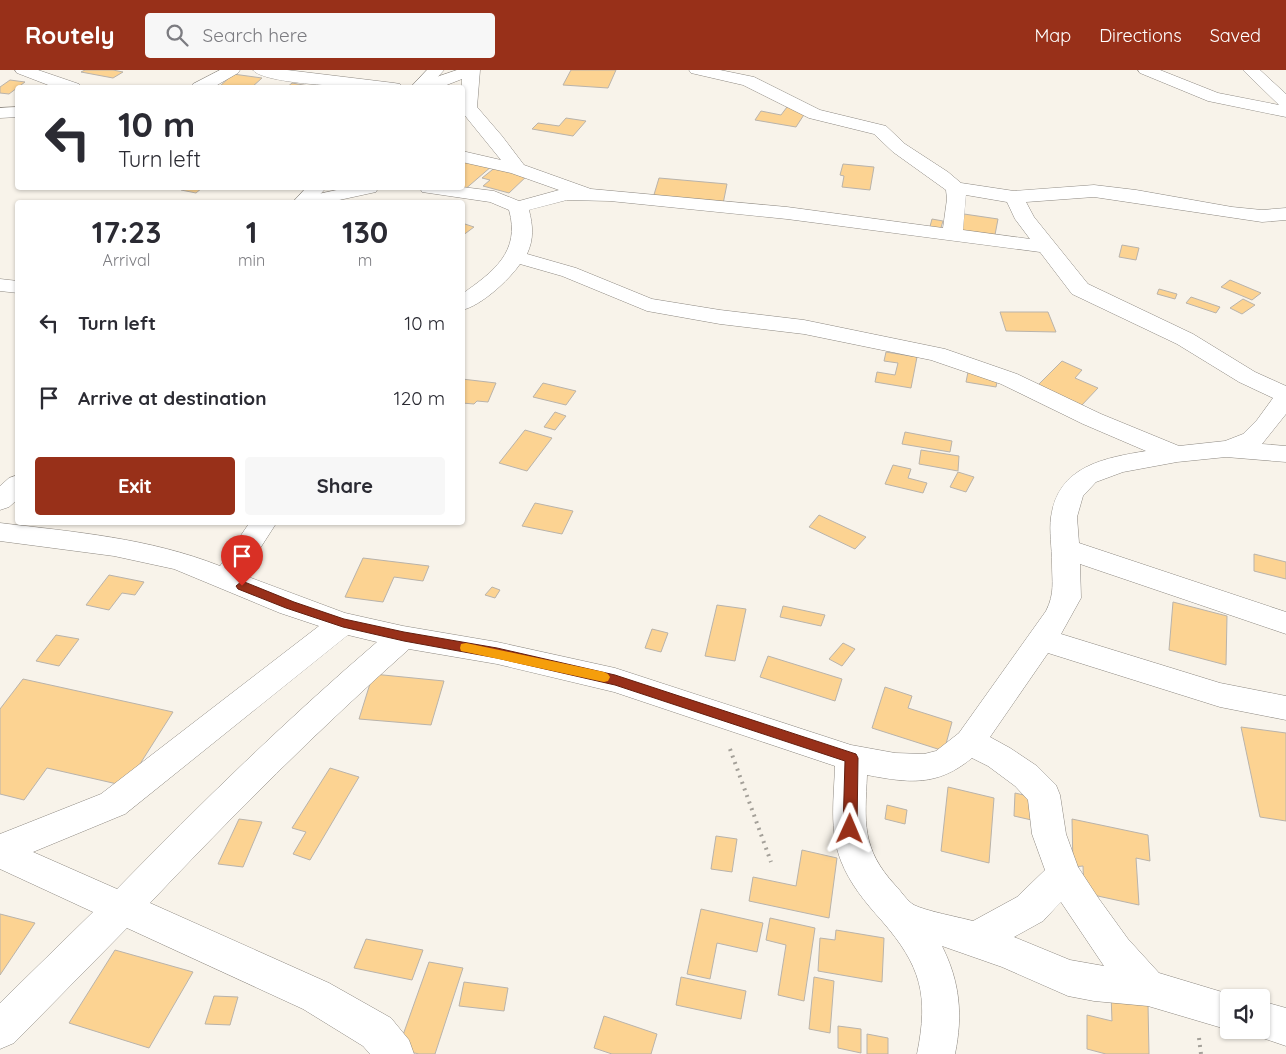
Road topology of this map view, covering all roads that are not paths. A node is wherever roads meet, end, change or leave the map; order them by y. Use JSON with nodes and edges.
{"nodes":[{"id":1,"x":23,"y":70,"type":"edge"},
{"id":2,"x":195,"y":70,"type":"edge"},
{"id":3,"x":232,"y":70,"type":"edge"},
{"id":4,"x":261,"y":70,"type":"edge"},
{"id":5,"x":436,"y":70,"type":"edge"},
{"id":6,"x":472,"y":70,"type":"edge"},
{"id":7,"x":697,"y":70,"type":"edge"},
{"id":8,"x":1146,"y":70,"type":"edge"},
{"id":9,"x":1251,"y":70,"type":"edge"},
{"id":10,"x":65,"y":85,"type":"edge"},
{"id":11,"x":198,"y":85,"type":"edge"},
{"id":12,"x":204,"y":85,"type":"edge"},
{"id":13,"x":369,"y":85,"type":"edge"},
{"id":14,"x":421,"y":85,"type":"edge"},
{"id":15,"x":430,"y":85,"type":"edge"},
{"id":16,"x":1286,"y":103,"type":"edge"},
{"id":17,"x":0,"y":112,"type":"edge"},
{"id":18,"x":15,"y":112,"type":"edge"},
{"id":19,"x":1286,"y":112,"type":"edge"},
{"id":20,"x":465,"y":157,"type":"edge"},
{"id":21,"x":517,"y":168,"type":"junction"},
{"id":22,"x":955,"y":188,"type":"junction"},
{"id":23,"x":315,"y":190,"type":"edge"},
{"id":24,"x":360,"y":190,"type":"edge"},
{"id":25,"x":443,"y":190,"type":"edge"},
{"id":26,"x":588,"y":193,"type":"junction"},
{"id":27,"x":1014,"y":197,"type":"junction"},
{"id":28,"x":304,"y":200,"type":"edge"},
{"id":29,"x":316,"y":200,"type":"edge"},
{"id":30,"x":518,"y":207,"type":"junction"},
{"id":31,"x":1286,"y":214,"type":"edge"},
{"id":32,"x":952,"y":235,"type":"junction"},
{"id":33,"x":1046,"y":246,"type":"junction"},
{"id":34,"x":516,"y":257,"type":"junction"},
{"id":35,"x":0,"y":285,"type":"edge"},
{"id":36,"x":15,"y":287,"type":"edge"},
{"id":37,"x":465,"y":302,"type":"edge"},
{"id":38,"x":1286,"y":396,"type":"edge"},
{"id":39,"x":1226,"y":449,"type":"junction"},
{"id":40,"x":1177,"y":454,"type":"junction"},
{"id":41,"x":1286,"y":454,"type":"edge"},
{"id":42,"x":15,"y":487,"type":"edge"},
{"id":43,"x":0,"y":502,"type":"edge"},
{"id":44,"x":262,"y":525,"type":"edge"},
{"id":45,"x":0,"y":532,"type":"edge"},
{"id":46,"x":1066,"y":549,"type":"junction"},
{"id":47,"x":226,"y":579,"type":"junction"},
{"id":48,"x":343,"y":623,"type":"junction"},
{"id":49,"x":1286,"y":623,"type":"edge"},
{"id":50,"x":404,"y":637,"type":"junction"},
{"id":51,"x":1043,"y":640,"type":"junction"},
{"id":52,"x":1286,"y":708,"type":"edge"},
{"id":53,"x":970,"y":742,"type":"junction"},
{"id":54,"x":851,"y":758,"type":"junction"},
{"id":55,"x":0,"y":851,"type":"edge"},
{"id":56,"x":1064,"y":875,"type":"junction"},
{"id":57,"x":121,"y":909,"type":"junction"},
{"id":58,"x":902,"y":918,"type":"junction"},
{"id":59,"x":975,"y":939,"type":"junction"},
{"id":60,"x":1148,"y":988,"type":"junction"},
{"id":61,"x":1220,"y":1009,"type":"edge"},
{"id":62,"x":1270,"y":1023,"type":"edge"},
{"id":63,"x":1286,"y":1027,"type":"edge"},
{"id":64,"x":0,"y":1030,"type":"edge"},
{"id":65,"x":395,"y":1054,"type":"edge"},
{"id":66,"x":936,"y":1054,"type":"edge"}],
"edges":[{"from":1,"to":10,"type":"main road"},
{"from":2,"to":11,"type":"main road"},
{"from":3,"to":12,"type":"main road"},
{"from":4,"to":13,"type":"main road"},
{"from":5,"to":14,"type":"main road"},
{"from":6,"to":15,"type":"main road"},
{"from":6,"to":21,"type":"main road"},
{"from":7,"to":22,"type":"main road"},
{"from":8,"to":19,"type":"main road"},
{"from":9,"to":16,"type":"main road"},
{"from":17,"to":18,"type":"main road"},
{"from":20,"to":21,"type":"main road"},
{"from":21,"to":26,"type":"main road"},
{"from":22,"to":27,"type":"main road"},
{"from":22,"to":32,"type":"main road"},
{"from":23,"to":28,"type":"main road"},
{"from":24,"to":29,"type":"main road"},
{"from":25,"to":30,"type":"main road"},
{"from":26,"to":30,"type":"main road"},
{"from":26,"to":32,"type":"main road"},
{"from":27,"to":31,"type":"main road"},
{"from":27,"to":33,"type":"main road"},
{"from":30,"to":34,"type":"main road"},
{"from":32,"to":33,"type":"main road"},
{"from":33,"to":38,"type":"main road"},
{"from":34,"to":37,"type":"main road"},
{"from":34,"to":40,"type":"main road"},
{"from":35,"to":36,"type":"main road"},
{"from":38,"to":39,"type":"main road"},
{"from":39,"to":40,"type":"main road"},
{"from":39,"to":41,"type":"main road"},
{"from":40,"to":46,"type":"main road"},
{"from":42,"to":43,"type":"main road"},
{"from":44,"to":47,"type":"main road"},
{"from":45,"to":47,"type":"main road"},
{"from":46,"to":49,"type":"main road"},
{"from":46,"to":51,"type":"main road"},
{"from":47,"to":48,"type":"main road"},
{"from":48,"to":50,"type":"main road"},
{"from":48,"to":55,"type":"main road"},
{"from":50,"to":54,"type":"main road"},
{"from":50,"to":57,"type":"main road"},
{"from":51,"to":52,"type":"main road"},
{"from":51,"to":53,"type":"main road"},
{"from":53,"to":54,"type":"main road"},
{"from":53,"to":56,"type":"main road"},
{"from":54,"to":58,"type":"main road"},
{"from":55,"to":57,"type":"main road"},
{"from":56,"to":59,"type":"main road"},
{"from":56,"to":60,"type":"main road"},
{"from":57,"to":64,"type":"main road"},
{"from":57,"to":65,"type":"main road"},
{"from":58,"to":59,"type":"main road"},
{"from":58,"to":66,"type":"main road"},
{"from":59,"to":60,"type":"main road"},
{"from":60,"to":61,"type":"main road"},
{"from":62,"to":63,"type":"main road"}]}
